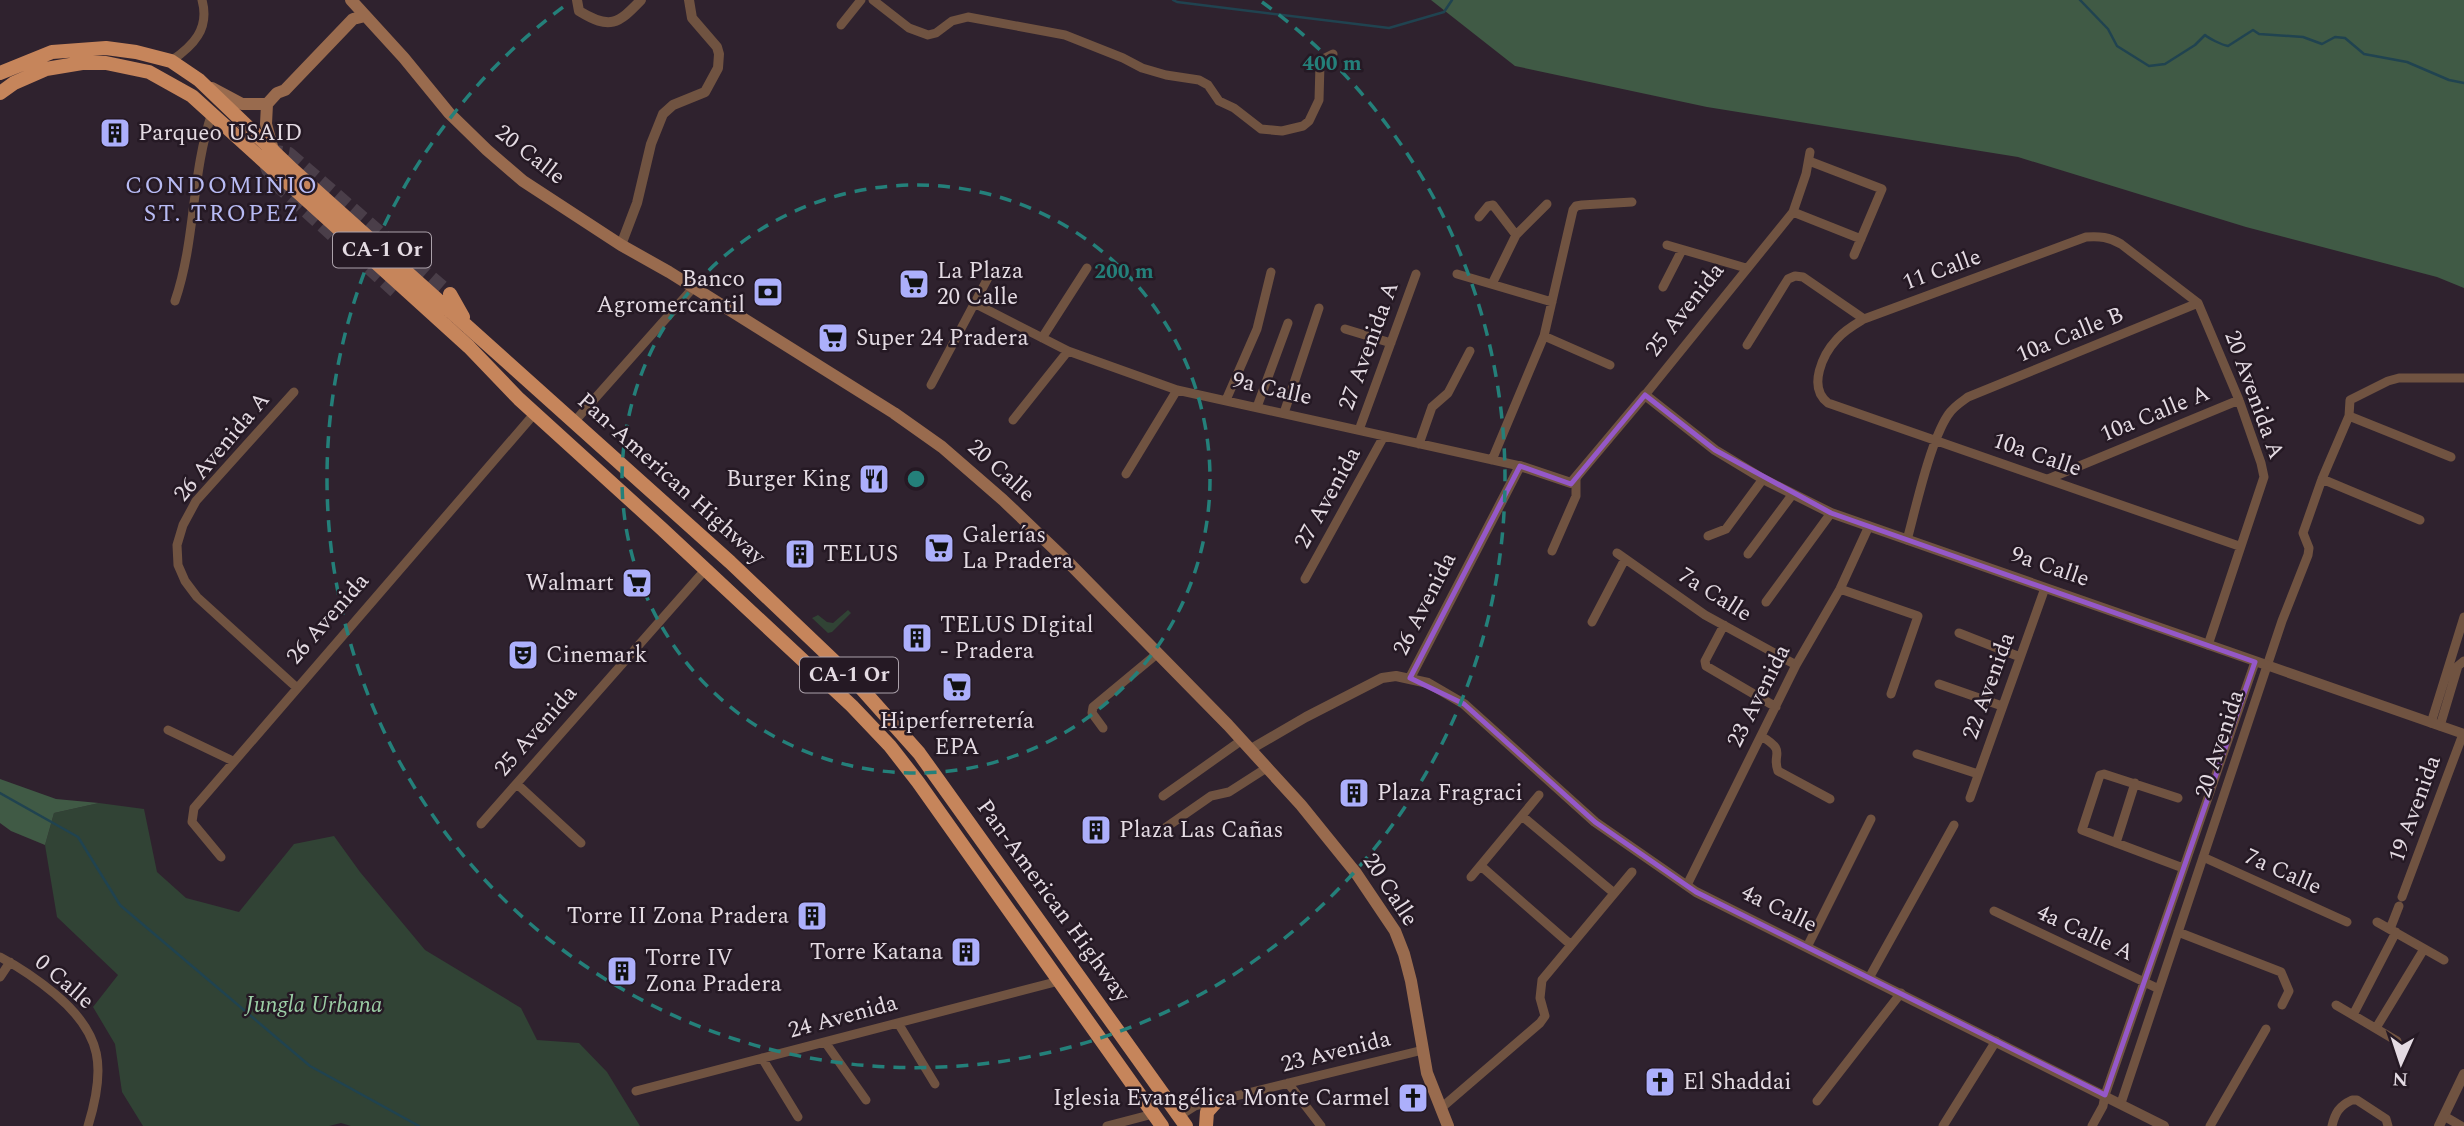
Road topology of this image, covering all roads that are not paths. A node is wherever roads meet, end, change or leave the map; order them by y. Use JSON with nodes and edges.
{"nodes":[{"id":1,"x":202,"y":0,"type":"edge"},
{"id":2,"x":577,"y":0,"type":"edge"},
{"id":3,"x":641,"y":0,"type":"edge"},
{"id":4,"x":688,"y":0,"type":"edge"},
{"id":5,"x":861,"y":0,"type":"edge"},
{"id":6,"x":873,"y":0,"type":"edge"},
{"id":7,"x":352,"y":1,"type":"edge"},
{"id":8,"x":365,"y":16,"type":"junction"},
{"id":9,"x":841,"y":26,"type":"dead end"},
{"id":10,"x":1333,"y":54,"type":"dead end"},
{"id":11,"x":171,"y":61,"type":"junction"},
{"id":12,"x":0,"y":73,"type":"edge"},
{"id":13,"x":198,"y":80,"type":"junction"},
{"id":14,"x":0,"y":93,"type":"edge"},
{"id":15,"x":277,"y":93,"type":"junction"},
{"id":16,"x":267,"y":104,"type":"junction"},
{"id":17,"x":212,"y":113,"type":"junction"},
{"id":18,"x":272,"y":150,"type":"junction"},
{"id":19,"x":1632,"y":202,"type":"dead end"},
{"id":20,"x":1547,"y":204,"type":"dead end"},
{"id":21,"x":1793,"y":212,"type":"junction"},
{"id":22,"x":1479,"y":217,"type":"dead end"},
{"id":23,"x":1516,"y":235,"type":"junction"},
{"id":24,"x":1861,"y":239,"type":"junction"},
{"id":25,"x":621,"y":244,"type":"junction"},
{"id":26,"x":1667,"y":245,"type":"dead end"},
{"id":27,"x":1682,"y":250,"type":"junction"},
{"id":28,"x":1854,"y":255,"type":"dead end"},
{"id":29,"x":1087,"y":268,"type":"dead end"},
{"id":30,"x":1746,"y":268,"type":"junction"},
{"id":31,"x":1272,"y":272,"type":"dead end"},
{"id":32,"x":1416,"y":274,"type":"dead end"},
{"id":33,"x":1457,"y":274,"type":"dead end"},
{"id":34,"x":989,"y":275,"type":"dead end"},
{"id":35,"x":1492,"y":284,"type":"junction"},
{"id":36,"x":1663,"y":287,"type":"dead end"},
{"id":37,"x":693,"y":288,"type":"junction"},
{"id":38,"x":395,"y":291,"type":"tunnel mouth"},
{"id":39,"x":450,"y":294,"type":"tunnel mouth"},
{"id":40,"x":175,"y":301,"type":"dead end"},
{"id":41,"x":1552,"y":302,"type":"junction"},
{"id":42,"x":974,"y":303,"type":"junction"},
{"id":43,"x":2198,"y":303,"type":"junction"},
{"id":44,"x":1319,"y":309,"type":"dead end"},
{"id":45,"x":1864,"y":319,"type":"junction"},
{"id":46,"x":1287,"y":323,"type":"dead end"},
{"id":47,"x":1345,"y":329,"type":"dead end"},
{"id":48,"x":471,"y":331,"type":"junction"},
{"id":49,"x":1544,"y":336,"type":"junction"},
{"id":50,"x":1042,"y":338,"type":"junction"},
{"id":51,"x":1391,"y":343,"type":"junction"},
{"id":52,"x":1746,"y":345,"type":"dead end"},
{"id":53,"x":1068,"y":351,"type":"junction"},
{"id":54,"x":1470,"y":351,"type":"dead end"},
{"id":55,"x":1610,"y":365,"type":"dead end"},
{"id":56,"x":2464,"y":378,"type":"edge"},
{"id":57,"x":503,"y":384,"type":"junction"},
{"id":58,"x":931,"y":385,"type":"dead end"},
{"id":59,"x":1177,"y":390,"type":"junction"},
{"id":60,"x":294,"y":392,"type":"dead end"},
{"id":61,"x":1645,"y":395,"type":"junction"},
{"id":62,"x":1226,"y":400,"type":"junction"},
{"id":63,"x":2239,"y":400,"type":"junction"},
{"id":64,"x":1257,"y":407,"type":"junction"},
{"id":65,"x":535,"y":413,"type":"junction"},
{"id":66,"x":1284,"y":413,"type":"junction"},
{"id":67,"x":2349,"y":416,"type":"junction"},
{"id":68,"x":1013,"y":420,"type":"dead end"},
{"id":69,"x":574,"y":422,"type":"junction"},
{"id":70,"x":1359,"y":430,"type":"junction"},
{"id":71,"x":1384,"y":436,"type":"junction"},
{"id":72,"x":1937,"y":441,"type":"junction"},
{"id":73,"x":1419,"y":444,"type":"junction"},
{"id":74,"x":2451,"y":457,"type":"dead end"},
{"id":75,"x":1492,"y":460,"type":"junction"},
{"id":76,"x":1520,"y":466,"type":"junction"},
{"id":77,"x":1126,"y":474,"type":"dead end"},
{"id":78,"x":1763,"y":479,"type":"junction"},
{"id":79,"x":2048,"y":479,"type":"junction"},
{"id":80,"x":2322,"y":479,"type":"junction"},
{"id":81,"x":1574,"y":480,"type":"junction"},
{"id":82,"x":1792,"y":495,"type":"junction"},
{"id":83,"x":1831,"y":513,"type":"junction"},
{"id":84,"x":2420,"y":520,"type":"dead end"},
{"id":85,"x":1869,"y":526,"type":"junction"},
{"id":86,"x":1708,"y":536,"type":"dead end"},
{"id":87,"x":1907,"y":540,"type":"junction"},
{"id":88,"x":2239,"y":547,"type":"junction"},
{"id":89,"x":1552,"y":551,"type":"dead end"},
{"id":90,"x":1748,"y":554,"type":"dead end"},
{"id":91,"x":705,"y":570,"type":"junction"},
{"id":92,"x":1305,"y":579,"type":"dead end"},
{"id":93,"x":2045,"y":588,"type":"junction"},
{"id":94,"x":1840,"y":590,"type":"junction"},
{"id":95,"x":1766,"y":602,"type":"dead end"},
{"id":96,"x":2464,"y":617,"type":"edge"},
{"id":97,"x":1592,"y":622,"type":"dead end"},
{"id":98,"x":1724,"y":625,"type":"junction"},
{"id":99,"x":1959,"y":633,"type":"dead end"},
{"id":100,"x":2208,"y":645,"type":"junction"},
{"id":101,"x":1158,"y":653,"type":"junction"},
{"id":102,"x":2020,"y":657,"type":"junction"},
{"id":103,"x":2463,"y":661,"type":"edge"},
{"id":104,"x":2255,"y":662,"type":"junction"},
{"id":105,"x":1796,"y":665,"type":"junction"},
{"id":106,"x":2267,"y":666,"type":"junction"},
{"id":107,"x":1410,"y":678,"type":"junction"},
{"id":108,"x":1939,"y":684,"type":"dead end"},
{"id":109,"x":296,"y":687,"type":"junction"},
{"id":110,"x":1891,"y":694,"type":"dead end"},
{"id":111,"x":2002,"y":706,"type":"junction"},
{"id":112,"x":1776,"y":707,"type":"junction"},
{"id":113,"x":2436,"y":724,"type":"junction"},
{"id":114,"x":1103,"y":728,"type":"dead end"},
{"id":115,"x":168,"y":730,"type":"dead end"},
{"id":116,"x":2464,"y":734,"type":"edge"},
{"id":117,"x":1761,"y":736,"type":"junction"},
{"id":118,"x":1246,"y":745,"type":"junction"},
{"id":119,"x":1917,"y":754,"type":"dead end"},
{"id":120,"x":233,"y":761,"type":"junction"},
{"id":121,"x":1268,"y":767,"type":"junction"},
{"id":122,"x":1978,"y":774,"type":"junction"},
{"id":123,"x":2135,"y":783,"type":"junction"},
{"id":124,"x":517,"y":784,"type":"junction"},
{"id":125,"x":1539,"y":795,"type":"dead end"},
{"id":126,"x":1163,"y":796,"type":"dead end"},
{"id":127,"x":1970,"y":798,"type":"dead end"},
{"id":128,"x":2178,"y":798,"type":"dead end"},
{"id":129,"x":1830,"y":799,"type":"dead end"},
{"id":130,"x":1522,"y":816,"type":"junction"},
{"id":131,"x":1871,"y":819,"type":"dead end"},
{"id":132,"x":481,"y":824,"type":"dead end"},
{"id":133,"x":1954,"y":825,"type":"dead end"},
{"id":134,"x":1165,"y":828,"type":"dead end"},
{"id":135,"x":581,"y":843,"type":"dead end"},
{"id":136,"x":2116,"y":844,"type":"junction"},
{"id":137,"x":221,"y":857,"type":"dead end"},
{"id":138,"x":2203,"y":857,"type":"junction"},
{"id":139,"x":1481,"y":866,"type":"junction"},
{"id":140,"x":2183,"y":868,"type":"junction"},
{"id":141,"x":1632,"y":872,"type":"dead end"},
{"id":142,"x":1471,"y":877,"type":"dead end"},
{"id":143,"x":1687,"y":885,"type":"junction"},
{"id":144,"x":1614,"y":893,"type":"junction"},
{"id":145,"x":1994,"y":911,"type":"dead end"},
{"id":146,"x":2347,"y":922,"type":"dead end"},
{"id":147,"x":2377,"y":922,"type":"dead end"},
{"id":148,"x":2393,"y":931,"type":"junction"},
{"id":149,"x":2178,"y":932,"type":"junction"},
{"id":150,"x":1570,"y":944,"type":"junction"},
{"id":151,"x":1807,"y":947,"type":"junction"},
{"id":152,"x":2424,"y":949,"type":"junction"},
{"id":153,"x":0,"y":957,"type":"edge"},
{"id":154,"x":2444,"y":960,"type":"dead end"},
{"id":155,"x":10,"y":962,"type":"junction"},
{"id":156,"x":0,"y":977,"type":"edge"},
{"id":157,"x":1869,"y":978,"type":"junction"},
{"id":158,"x":1059,"y":981,"type":"junction"},
{"id":159,"x":2144,"y":982,"type":"junction"},
{"id":160,"x":2159,"y":989,"type":"junction"},
{"id":161,"x":1901,"y":993,"type":"junction"},
{"id":162,"x":2282,"y":1005,"type":"dead end"},
{"id":163,"x":2336,"y":1005,"type":"dead end"},
{"id":164,"x":2353,"y":1014,"type":"junction"},
{"id":165,"x":898,"y":1023,"type":"junction"},
{"id":166,"x":2376,"y":1028,"type":"junction"},
{"id":167,"x":2266,"y":1029,"type":"dead end"},
{"id":168,"x":1996,"y":1041,"type":"junction"},
{"id":169,"x":2397,"y":1041,"type":"dead end"},
{"id":170,"x":825,"y":1042,"type":"junction"},
{"id":171,"x":1423,"y":1050,"type":"junction"},
{"id":172,"x":762,"y":1058,"type":"junction"},
{"id":173,"x":2464,"y":1074,"type":"edge"},
{"id":174,"x":1288,"y":1083,"type":"junction"},
{"id":175,"x":935,"y":1084,"type":"dead end"},
{"id":176,"x":636,"y":1091,"type":"dead end"},
{"id":177,"x":2105,"y":1095,"type":"junction"},
{"id":178,"x":866,"y":1100,"type":"dead end"},
{"id":179,"x":1817,"y":1101,"type":"dead end"},
{"id":180,"x":1216,"y":1102,"type":"junction"},
{"id":181,"x":2121,"y":1103,"type":"junction"},
{"id":182,"x":1440,"y":1109,"type":"junction"},
{"id":183,"x":798,"y":1117,"type":"dead end"},
{"id":184,"x":1157,"y":1120,"type":"edge"},
{"id":185,"x":1183,"y":1121,"type":"edge"},
{"id":186,"x":2442,"y":1121,"type":"edge"},
{"id":187,"x":88,"y":1126,"type":"edge"},
{"id":188,"x":1107,"y":1126,"type":"edge"},
{"id":189,"x":1206,"y":1126,"type":"edge"},
{"id":190,"x":1321,"y":1126,"type":"edge"},
{"id":191,"x":1448,"y":1126,"type":"edge"},
{"id":192,"x":1943,"y":1126,"type":"edge"},
{"id":193,"x":2092,"y":1126,"type":"edge"},
{"id":194,"x":2164,"y":1126,"type":"edge"},
{"id":195,"x":2210,"y":1126,"type":"edge"},
{"id":196,"x":2332,"y":1126,"type":"edge"},
{"id":197,"x":2388,"y":1126,"type":"edge"},
{"id":198,"x":2462,"y":1126,"type":"edge"}],
"edges":[{"from":1,"to":11,"type":"street"},
{"from":2,"to":3,"type":"street"},
{"from":4,"to":25,"type":"street"},
{"from":5,"to":9,"type":"street"},
{"from":6,"to":10,"type":"street"},
{"from":7,"to":8,"type":"main road","name":"20 Calle"},
{"from":7,"to":15,"type":"main road"},
{"from":8,"to":15,"type":"main road"},
{"from":8,"to":25,"type":"main road","name":"20 Calle"},
{"from":11,"to":12,"type":"highway","name":"Pan-American Highway","number":"CA-1 Or"},
{"from":11,"to":13,"type":"highway","name":"Pan-American Highway","number":"CA-1 Or"},
{"from":13,"to":16,"type":"main road"},
{"from":13,"to":18,"type":"highway","name":"Pan-American Highway","number":"CA-1 Or"},
{"from":14,"to":17,"type":"highway","name":"Pan-American Highway","number":"CA-1 Or"},
{"from":15,"to":16,"type":"main road"},
{"from":16,"to":18,"type":"main road"},
{"from":17,"to":40,"type":"street"},
{"from":17,"to":57,"type":"highway","name":"Pan-American Highway","number":"CA-1 Or"},
{"from":18,"to":48,"type":"highway","name":"Pan-American Highway","number":"CA-1 Or"},
{"from":19,"to":41,"type":"street"},
{"from":20,"to":23,"type":"street"},
{"from":21,"to":24,"type":"street"},
{"from":21,"to":24,"type":"street","name":"25 Avenida"},
{"from":21,"to":30,"type":"street","name":"25 Avenida"},
{"from":22,"to":23,"type":"street"},
{"from":23,"to":35,"type":"street"},
{"from":24,"to":28,"type":"street"},
{"from":25,"to":37,"type":"main road","name":"20 Calle"},
{"from":26,"to":27,"type":"street"},
{"from":27,"to":30,"type":"street"},
{"from":27,"to":36,"type":"street"},
{"from":29,"to":50,"type":"street"},
{"from":30,"to":61,"type":"street","name":"25 Avenida"},
{"from":31,"to":62,"type":"street"},
{"from":32,"to":51,"type":"street","name":"27 Avenida A"},
{"from":33,"to":35,"type":"street"},
{"from":34,"to":42,"type":"street"},
{"from":35,"to":41,"type":"street"},
{"from":37,"to":69,"type":"street"},
{"from":37,"to":101,"type":"main road","name":"20 Calle"},
{"from":38,"to":57,"type":"highway"},
{"from":39,"to":48,"type":"highway"},
{"from":41,"to":49,"type":"street"},
{"from":42,"to":50,"type":"street","name":"9a Calle"},
{"from":42,"to":58,"type":"street"},
{"from":43,"to":45,"type":"street","name":"11 Calle"},
{"from":43,"to":63,"type":"street","name":"20 Avenida A"},
{"from":43,"to":72,"type":"street","name":"10a Calle B"},
{"from":44,"to":66,"type":"street"},
{"from":45,"to":52,"type":"street"},
{"from":45,"to":72,"type":"street","name":"10a Calle"},
{"from":46,"to":64,"type":"street"},
{"from":47,"to":51,"type":"street"},
{"from":48,"to":69,"type":"highway","name":"Pan-American Highway","number":"CA-1 Or"},
{"from":49,"to":55,"type":"street"},
{"from":49,"to":75,"type":"street"},
{"from":50,"to":53,"type":"street","name":"9a Calle"},
{"from":51,"to":70,"type":"street","name":"27 Avenida A"},
{"from":53,"to":59,"type":"street","name":"9a Calle"},
{"from":53,"to":68,"type":"street"},
{"from":54,"to":73,"type":"street"},
{"from":56,"to":67,"type":"street","name":"20 Avenida"},
{"from":57,"to":65,"type":"highway","name":"Pan-American Highway","number":"CA-1 Or"},
{"from":59,"to":62,"type":"street","name":"9a Calle"},
{"from":59,"to":77,"type":"street"},
{"from":60,"to":109,"type":"street","name":"26 Avenida A"},
{"from":61,"to":78,"type":"street","name":"9a Calle"},
{"from":61,"to":81,"type":"street","name":"25 Avenida"},
{"from":62,"to":64,"type":"street","name":"9a Calle"},
{"from":63,"to":79,"type":"street","name":"10a Calle A"},
{"from":63,"to":88,"type":"street","name":"20 Avenida A"},
{"from":64,"to":66,"type":"street","name":"9a Calle"},
{"from":65,"to":91,"type":"highway","name":"Pan-American Highway","number":"CA-1 Or"},
{"from":65,"to":109,"type":"street","name":"26 Avenida"},
{"from":66,"to":70,"type":"street","name":"9a Calle"},
{"from":67,"to":74,"type":"street"},
{"from":67,"to":80,"type":"street","name":"20 Avenida"},
{"from":69,"to":185,"type":"highway","name":"Pan-American Highway","number":"CA-1 Or"},
{"from":70,"to":71,"type":"street","name":"9a Calle"},
{"from":71,"to":73,"type":"street","name":"9a Calle"},
{"from":71,"to":92,"type":"street","name":"27 Avenida"},
{"from":72,"to":79,"type":"street","name":"10a Calle"},
{"from":72,"to":87,"type":"street"},
{"from":73,"to":75,"type":"street","name":"9a Calle"},
{"from":75,"to":76,"type":"street","name":"9a Calle"},
{"from":76,"to":81,"type":"street","name":"9a Calle"},
{"from":76,"to":107,"type":"street","name":"26 Avenida"},
{"from":78,"to":82,"type":"street","name":"9a Calle"},
{"from":78,"to":86,"type":"street"},
{"from":79,"to":88,"type":"street","name":"10a Calle"},
{"from":80,"to":84,"type":"street"},
{"from":80,"to":106,"type":"street","name":"20 Avenida"},
{"from":81,"to":89,"type":"street"},
{"from":82,"to":83,"type":"street","name":"9a Calle"},
{"from":82,"to":90,"type":"street"},
{"from":83,"to":85,"type":"street","name":"9a Calle"},
{"from":83,"to":95,"type":"street"},
{"from":85,"to":87,"type":"street","name":"9a Calle"},
{"from":85,"to":94,"type":"street","name":"23 Avenida"},
{"from":87,"to":93,"type":"street","name":"9a Calle"},
{"from":88,"to":100,"type":"street","name":"20 Avenida A"},
{"from":91,"to":124,"type":"street","name":"25 Avenida"},
{"from":91,"to":158,"type":"highway","name":"Pan-American Highway","number":"CA-1 Or"},
{"from":93,"to":100,"type":"street","name":"9a Calle"},
{"from":93,"to":102,"type":"street","name":"22 Avenida"},
{"from":94,"to":105,"type":"street","name":"23 Avenida"},
{"from":94,"to":110,"type":"street"},
{"from":96,"to":113,"type":"street"},
{"from":97,"to":98,"type":"street","name":"7a Calle"},
{"from":98,"to":105,"type":"street","name":"7a Calle"},
{"from":98,"to":112,"type":"street"},
{"from":99,"to":102,"type":"street"},
{"from":100,"to":104,"type":"street","name":"9a Calle"},
{"from":101,"to":114,"type":"street"},
{"from":101,"to":118,"type":"main road","name":"20 Calle"},
{"from":102,"to":111,"type":"street","name":"22 Avenida"},
{"from":103,"to":113,"type":"street","name":"19 Avenida"},
{"from":104,"to":106,"type":"street","name":"9a Calle"},
{"from":104,"to":140,"type":"street","name":"20 Avenida"},
{"from":105,"to":112,"type":"street","name":"23 Avenida"},
{"from":106,"to":113,"type":"street","name":"9a Calle"},
{"from":106,"to":138,"type":"street","name":"20 Avenida"},
{"from":107,"to":118,"type":"street","name":"26 Avenida"},
{"from":107,"to":143,"type":"street","name":"4a Calle"},
{"from":108,"to":111,"type":"street"},
{"from":109,"to":120,"type":"street","name":"26 Avenida"},
{"from":111,"to":122,"type":"street","name":"22 Avenida"},
{"from":112,"to":117,"type":"street","name":"23 Avenida"},
{"from":113,"to":116,"type":"street","name":"9a Calle"},
{"from":115,"to":120,"type":"street"},
{"from":116,"to":148,"type":"street","name":"19 Avenida"},
{"from":117,"to":129,"type":"street"},
{"from":117,"to":143,"type":"street","name":"23 Avenida"},
{"from":118,"to":121,"type":"main road","name":"20 Calle"},
{"from":118,"to":126,"type":"street"},
{"from":119,"to":122,"type":"street"},
{"from":120,"to":137,"type":"street","name":"26 Avenida"},
{"from":121,"to":134,"type":"street"},
{"from":121,"to":171,"type":"main road","name":"20 Calle"},
{"from":122,"to":127,"type":"street","name":"22 Avenida"},
{"from":123,"to":128,"type":"street"},
{"from":123,"to":136,"type":"street"},
{"from":123,"to":136,"type":"street"},
{"from":124,"to":132,"type":"street","name":"25 Avenida"},
{"from":124,"to":135,"type":"street"},
{"from":125,"to":130,"type":"street"},
{"from":130,"to":139,"type":"street"},
{"from":130,"to":144,"type":"street"},
{"from":131,"to":151,"type":"street"},
{"from":133,"to":157,"type":"street"},
{"from":136,"to":140,"type":"street"},
{"from":138,"to":146,"type":"street","name":"7a Calle"},
{"from":138,"to":149,"type":"street","name":"20 Avenida"},
{"from":139,"to":142,"type":"street"},
{"from":139,"to":150,"type":"street"},
{"from":140,"to":159,"type":"street","name":"20 Avenida"},
{"from":141,"to":144,"type":"street"},
{"from":143,"to":151,"type":"street","name":"4a Calle"},
{"from":144,"to":150,"type":"street"},
{"from":145,"to":159,"type":"street","name":"4a Calle A"},
{"from":147,"to":148,"type":"street"},
{"from":148,"to":152,"type":"street"},
{"from":148,"to":164,"type":"street","name":"19 Avenida"},
{"from":149,"to":160,"type":"street","name":"20 Avenida"},
{"from":149,"to":162,"type":"street"},
{"from":150,"to":182,"type":"street"},
{"from":151,"to":157,"type":"street","name":"4a Calle"},
{"from":152,"to":154,"type":"street"},
{"from":152,"to":166,"type":"street"},
{"from":153,"to":155,"type":"street","name":"0 Calle"},
{"from":155,"to":156,"type":"street"},
{"from":155,"to":187,"type":"street","name":"0 Calle"},
{"from":157,"to":161,"type":"street","name":"4a Calle"},
{"from":158,"to":165,"type":"street","name":"24 Avenida"},
{"from":158,"to":184,"type":"highway","name":"Pan-American Highway","number":"CA-1 Or"},
{"from":159,"to":160,"type":"street","name":"4a Calle A"},
{"from":159,"to":177,"type":"street","name":"20 Avenida"},
{"from":160,"to":181,"type":"street","name":"20 Avenida"},
{"from":161,"to":168,"type":"street","name":"4a Calle"},
{"from":161,"to":179,"type":"street"},
{"from":163,"to":164,"type":"street"},
{"from":164,"to":166,"type":"street"},
{"from":165,"to":170,"type":"street","name":"24 Avenida"},
{"from":165,"to":175,"type":"street"},
{"from":166,"to":169,"type":"street"},
{"from":167,"to":195,"type":"street"},
{"from":168,"to":177,"type":"street","name":"4a Calle"},
{"from":168,"to":192,"type":"street"},
{"from":170,"to":172,"type":"street","name":"24 Avenida"},
{"from":170,"to":178,"type":"street"},
{"from":171,"to":174,"type":"street","name":"23 Avenida"},
{"from":171,"to":182,"type":"main road","name":"20 Calle"},
{"from":172,"to":176,"type":"street","name":"24 Avenida"},
{"from":172,"to":183,"type":"street"},
{"from":173,"to":186,"type":"street"},
{"from":174,"to":180,"type":"street","name":"23 Avenida"},
{"from":174,"to":190,"type":"street"},
{"from":177,"to":181,"type":"street","name":"4a Calle"},
{"from":177,"to":193,"type":"street","name":"20 Avenida"},
{"from":180,"to":185,"type":"street","name":"23 Avenida"},
{"from":180,"to":189,"type":"highway"},
{"from":181,"to":194,"type":"street","name":"4a Calle"},
{"from":182,"to":191,"type":"main road","name":"20 Calle"},
{"from":184,"to":188,"type":"street"},
{"from":186,"to":198,"type":"street"},
{"from":196,"to":197,"type":"street"}]}
